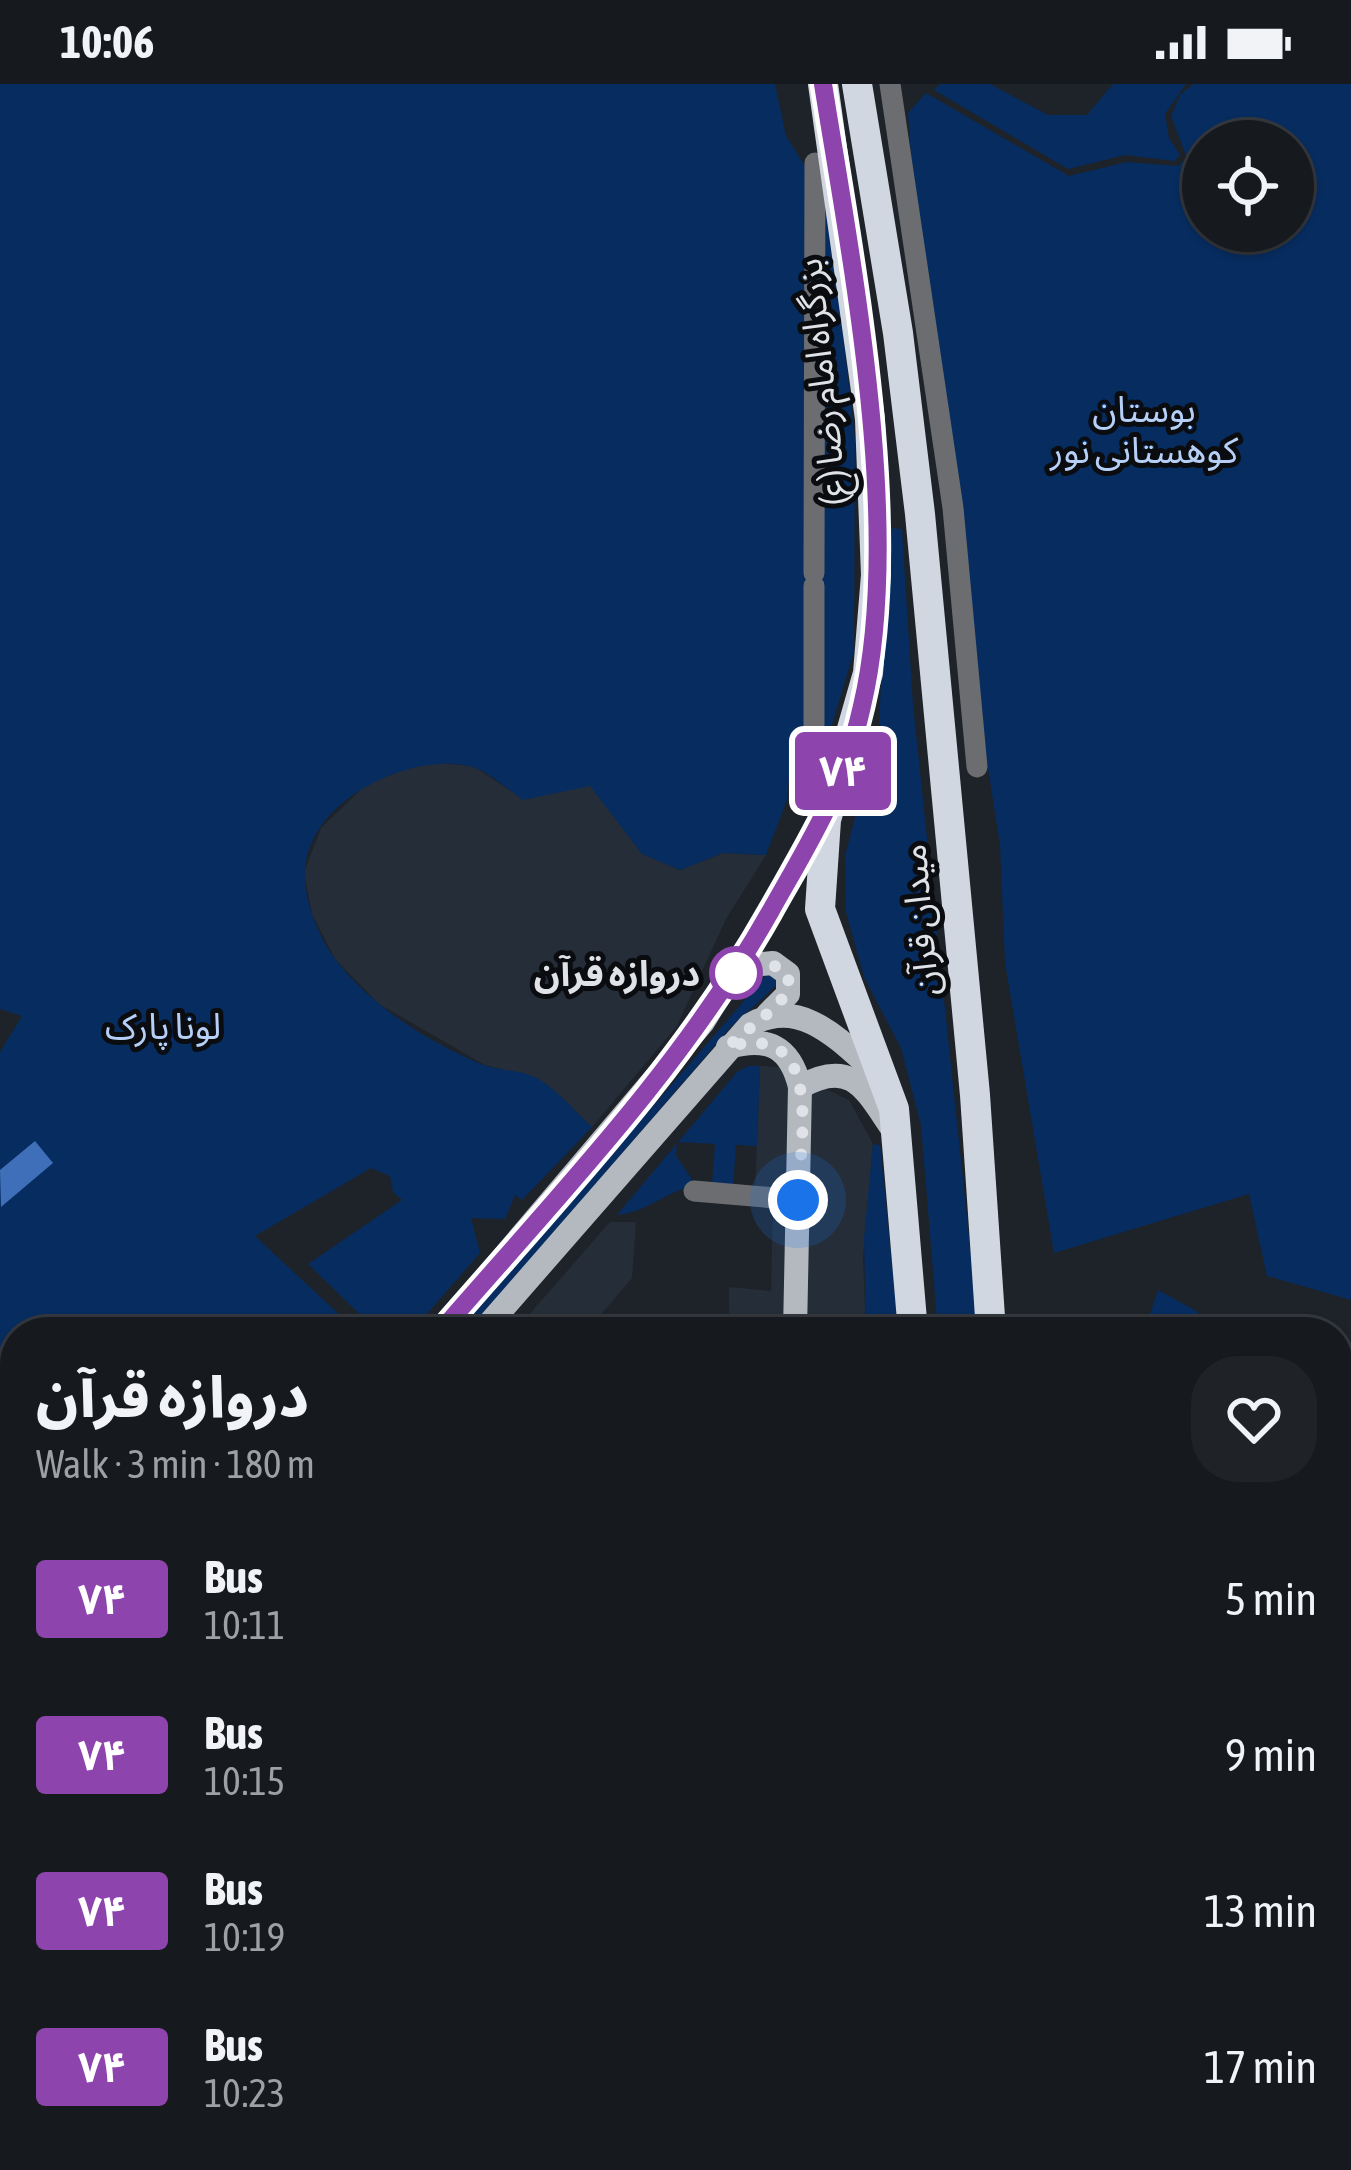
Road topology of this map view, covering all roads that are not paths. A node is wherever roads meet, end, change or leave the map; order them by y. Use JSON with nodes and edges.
{"nodes":[{"id":1,"x":824,"y":84,"type":"edge"},
{"id":2,"x":857,"y":84,"type":"edge"},
{"id":3,"x":890,"y":84,"type":"edge"},
{"id":4,"x":815,"y":163,"type":"dead end"},
{"id":5,"x":868,"y":673,"type":"joint"},
{"id":6,"x":814,"y":728,"type":"dead end"},
{"id":7,"x":977,"y":767,"type":"dead end"},
{"id":8,"x":826,"y":820,"type":"junction"},
{"id":9,"x":741,"y":966,"type":"junction"},
{"id":10,"x":768,"y":1014,"type":"junction"},
{"id":11,"x":727,"y":1047,"type":"junction"},
{"id":12,"x":883,"y":1079,"type":"junction"},
{"id":13,"x":800,"y":1087,"type":"junction"},
{"id":14,"x":900,"y":1140,"type":"junction"},
{"id":15,"x":694,"y":1191,"type":"dead end"},
{"id":16,"x":798,"y":1200,"type":"junction"},
{"id":17,"x":453,"y":1317,"type":"edge"},
{"id":18,"x":505,"y":1317,"type":"edge"},
{"id":19,"x":795,"y":1317,"type":"edge"},
{"id":20,"x":912,"y":1317,"type":"edge"},
{"id":21,"x":993,"y":1317,"type":"edge"}],
"edges":[{"from":1,"to":5,"type":"highway","name":"بزرگراه امام رضا (ع)"},
{"from":2,"to":21,"type":"highway","name":"میدان قرآن"},
{"from":3,"to":7,"type":"street"},
{"from":4,"to":6,"type":"street"},
{"from":5,"to":8,"type":"highway","name":"میدان قرآن"},
{"from":8,"to":9,"type":"main road"},
{"from":8,"to":12,"type":"highway","name":"میدان قرآن"},
{"from":9,"to":10,"type":"main road"},
{"from":9,"to":17,"type":"main road"},
{"from":10,"to":11,"type":"main road"},
{"from":10,"to":12,"type":"main road"},
{"from":11,"to":13,"type":"main road"},
{"from":11,"to":18,"type":"main road"},
{"from":12,"to":14,"type":"highway","name":"میدان قرآن"},
{"from":13,"to":14,"type":"main road"},
{"from":13,"to":16,"type":"main road"},
{"from":14,"to":20,"type":"highway","name":"میدان قرآن"},
{"from":15,"to":16,"type":"street"},
{"from":16,"to":19,"type":"main road"}]}
